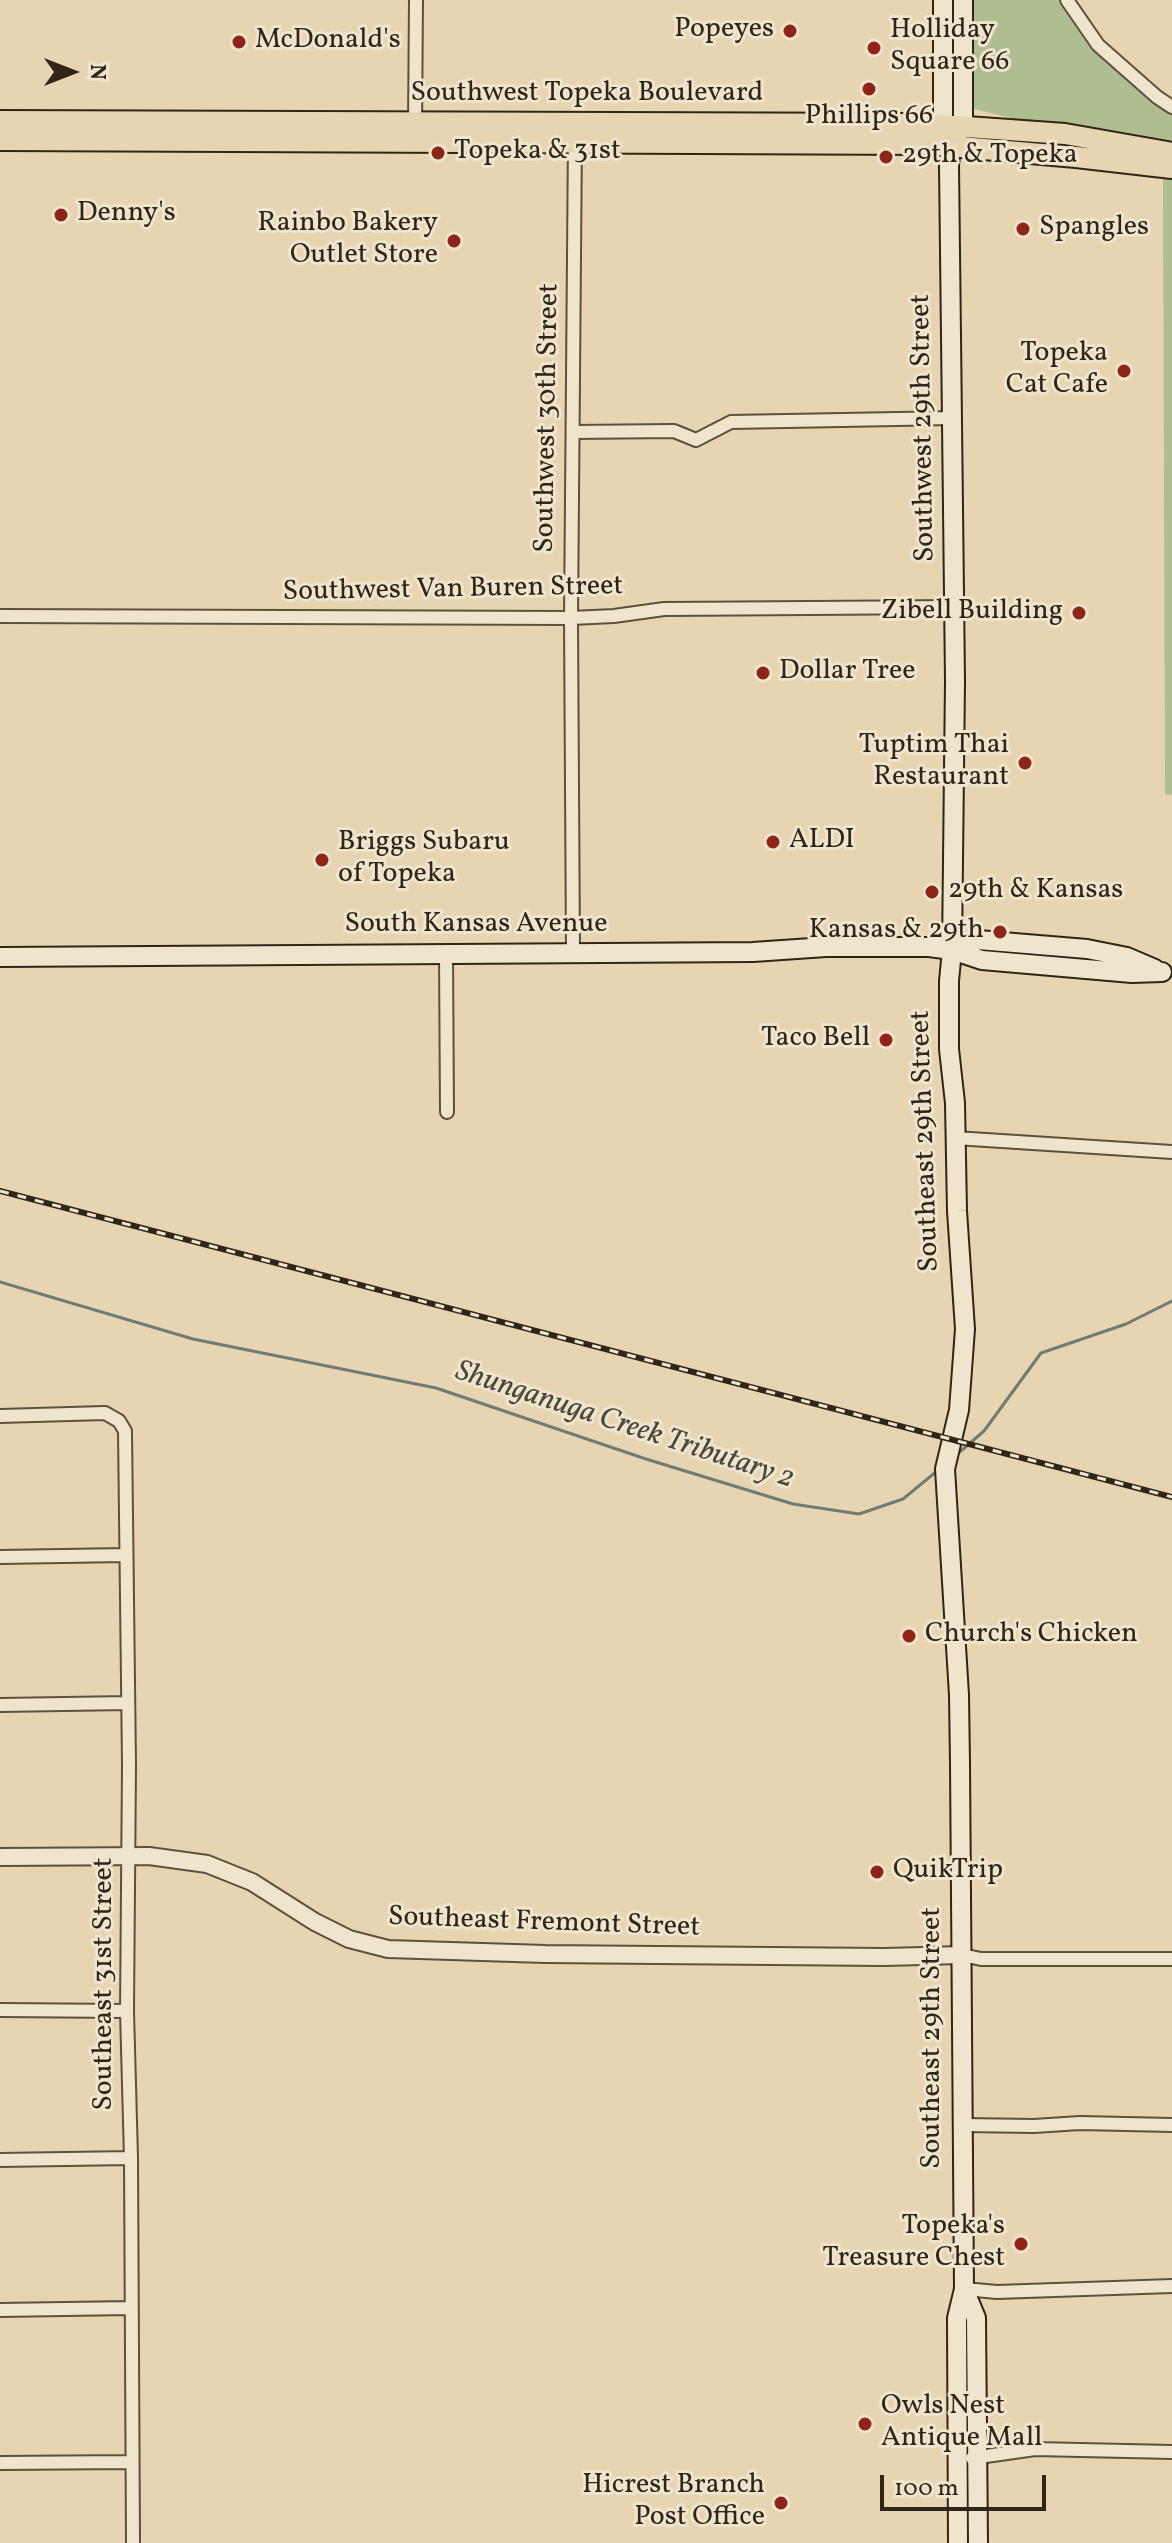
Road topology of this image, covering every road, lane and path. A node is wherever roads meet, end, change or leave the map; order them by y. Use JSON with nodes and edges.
{"nodes":[{"id":1,"x":416,"y":0,"type":"edge"},
{"id":2,"x":943,"y":0,"type":"edge"},
{"id":3,"x":963,"y":0,"type":"edge"},
{"id":4,"x":1067,"y":0,"type":"edge"},
{"id":5,"x":1172,"y":107,"type":"edge"},
{"id":6,"x":124,"y":120,"type":"junction"},
{"id":7,"x":0,"y":121,"type":"edge"},
{"id":8,"x":416,"y":122,"type":"junction"},
{"id":9,"x":953,"y":125,"type":"junction"},
{"id":10,"x":22,"y":130,"type":"junction"},
{"id":11,"x":575,"y":134,"type":"junction"},
{"id":12,"x":0,"y":140,"type":"edge"},
{"id":13,"x":123,"y":141,"type":"junction"},
{"id":14,"x":415,"y":143,"type":"junction"},
{"id":15,"x":951,"y":146,"type":"junction"},
{"id":16,"x":1172,"y":153,"type":"edge"},
{"id":17,"x":1172,"y":168,"type":"edge"},
{"id":18,"x":953,"y":418,"type":"junction"},
{"id":19,"x":573,"y":432,"type":"junction"},
{"id":20,"x":955,"y":607,"type":"junction"},
{"id":21,"x":0,"y":616,"type":"edge"},
{"id":22,"x":571,"y":618,"type":"junction"},
{"id":23,"x":952,"y":950,"type":"junction"},
{"id":24,"x":573,"y":953,"type":"junction"},
{"id":25,"x":446,"y":954,"type":"junction"},
{"id":26,"x":0,"y":957,"type":"edge"},
{"id":27,"x":1167,"y":973,"type":"edge"},
{"id":28,"x":447,"y":1112,"type":"dead end"},
{"id":29,"x":955,"y":1138,"type":"junction"},
{"id":30,"x":1172,"y":1152,"type":"edge"},
{"id":31,"x":0,"y":1416,"type":"edge"},
{"id":32,"x":126,"y":1555,"type":"junction"},
{"id":33,"x":0,"y":1557,"type":"edge"},
{"id":34,"x":128,"y":1703,"type":"junction"},
{"id":35,"x":0,"y":1705,"type":"edge"},
{"id":36,"x":0,"y":1857,"type":"edge"},
{"id":37,"x":129,"y":1857,"type":"junction"},
{"id":38,"x":962,"y":1955,"type":"junction"},
{"id":39,"x":1172,"y":1959,"type":"edge"},
{"id":40,"x":0,"y":2010,"type":"edge"},
{"id":41,"x":127,"y":2011,"type":"junction"},
{"id":42,"x":963,"y":2125,"type":"junction"},
{"id":43,"x":1172,"y":2125,"type":"edge"},
{"id":44,"x":131,"y":2158,"type":"junction"},
{"id":45,"x":0,"y":2160,"type":"edge"},
{"id":46,"x":1172,"y":2286,"type":"edge"},
{"id":47,"x":964,"y":2289,"type":"junction"},
{"id":48,"x":130,"y":2308,"type":"junction"},
{"id":49,"x":0,"y":2310,"type":"edge"},
{"id":50,"x":1172,"y":2452,"type":"edge"},
{"id":51,"x":957,"y":2457,"type":"junction"},
{"id":52,"x":978,"y":2458,"type":"junction"},
{"id":53,"x":131,"y":2462,"type":"junction"},
{"id":54,"x":0,"y":2463,"type":"edge"},
{"id":55,"x":133,"y":2543,"type":"edge"},
{"id":56,"x":958,"y":2543,"type":"edge"},
{"id":57,"x":978,"y":2543,"type":"edge"}],
"edges":[{"from":1,"to":8,"type":"street"},
{"from":2,"to":9,"type":"main road","name":"Southwest 29th Street"},
{"from":3,"to":9,"type":"main road","name":"Southwest 29th Street"},
{"from":4,"to":5,"type":"street"},
{"from":6,"to":8,"type":"main road","name":"Southwest Topeka Boulevard"},
{"from":6,"to":10,"type":"main road","name":"Southwest Topeka Boulevard"},
{"from":6,"to":13,"type":"main road"},
{"from":7,"to":10,"type":"main road","name":"Southwest Topeka Boulevard"},
{"from":8,"to":11,"type":"main road","name":"Southwest Topeka Boulevard"},
{"from":8,"to":14,"type":"street"},
{"from":9,"to":11,"type":"main road","name":"Southwest Topeka Boulevard"},
{"from":9,"to":15,"type":"main road","name":"Southwest 29th Street"},
{"from":9,"to":16,"type":"main road","name":"Southwest Topeka Boulevard"},
{"from":10,"to":12,"type":"main road","name":"Southwest Topeka Boulevard"},
{"from":10,"to":13,"type":"main road","name":"Southwest Topeka Boulevard"},
{"from":11,"to":14,"type":"main road","name":"Southwest Topeka Boulevard"},
{"from":11,"to":15,"type":"main road","name":"Southwest Topeka Boulevard"},
{"from":11,"to":19,"type":"street","name":"Southwest 30th Street"},
{"from":13,"to":14,"type":"main road","name":"Southwest Topeka Boulevard"},
{"from":15,"to":17,"type":"main road","name":"Southwest Topeka Boulevard"},
{"from":15,"to":18,"type":"main road","name":"Southwest 29th Street"},
{"from":18,"to":19,"type":"street"},
{"from":18,"to":20,"type":"main road","name":"Southwest 29th Street"},
{"from":19,"to":22,"type":"street","name":"Southwest 30th Street"},
{"from":20,"to":22,"type":"street","name":"Southwest Van Buren Street"},
{"from":20,"to":23,"type":"main road","name":"Southwest 29th Street"},
{"from":21,"to":22,"type":"street","name":"Southwest Van Buren Street"},
{"from":22,"to":24,"type":"street","name":"Southwest 30th Street"},
{"from":23,"to":24,"type":"main road","name":"South Kansas Avenue"},
{"from":23,"to":27,"type":"main road","name":"South Kansas Avenue"},
{"from":23,"to":29,"type":"main road","name":"Southeast 29th Street"},
{"from":24,"to":25,"type":"main road","name":"South Kansas Avenue"},
{"from":25,"to":26,"type":"main road","name":"South Kansas Avenue"},
{"from":25,"to":28,"type":"street"},
{"from":29,"to":30,"type":"street"},
{"from":29,"to":38,"type":"main road","name":"Southeast 29th Street"},
{"from":31,"to":32,"type":"street","name":"Southeast 31st Street"},
{"from":32,"to":33,"type":"street"},
{"from":32,"to":34,"type":"street","name":"Southeast 31st Street"},
{"from":34,"to":35,"type":"street"},
{"from":34,"to":37,"type":"street","name":"Southeast 31st Street"},
{"from":36,"to":37,"type":"street","name":"Southeast Fremont Street"},
{"from":37,"to":38,"type":"street","name":"Southeast Fremont Street"},
{"from":37,"to":41,"type":"street","name":"Southeast 31st Street"},
{"from":38,"to":39,"type":"street"},
{"from":38,"to":42,"type":"main road","name":"Southeast 29th Street"},
{"from":40,"to":41,"type":"street"},
{"from":41,"to":44,"type":"street","name":"Southeast 31st Street"},
{"from":42,"to":43,"type":"street"},
{"from":42,"to":47,"type":"main road","name":"Southeast 29th Street"},
{"from":44,"to":45,"type":"street"},
{"from":44,"to":48,"type":"street","name":"Southeast 31st Street"},
{"from":46,"to":47,"type":"street"},
{"from":47,"to":51,"type":"main road","name":"Southeast 29th Street"},
{"from":47,"to":52,"type":"main road","name":"Southeast 29th Street"},
{"from":48,"to":49,"type":"street"},
{"from":48,"to":53,"type":"street","name":"Southeast 31st Street"},
{"from":50,"to":52,"type":"street"},
{"from":51,"to":52,"type":"street"},
{"from":51,"to":56,"type":"main road","name":"Southeast 29th Street"},
{"from":52,"to":57,"type":"main road","name":"Southeast 29th Street"},
{"from":53,"to":54,"type":"street"},
{"from":53,"to":55,"type":"street","name":"Southeast 31st Street"}]}
